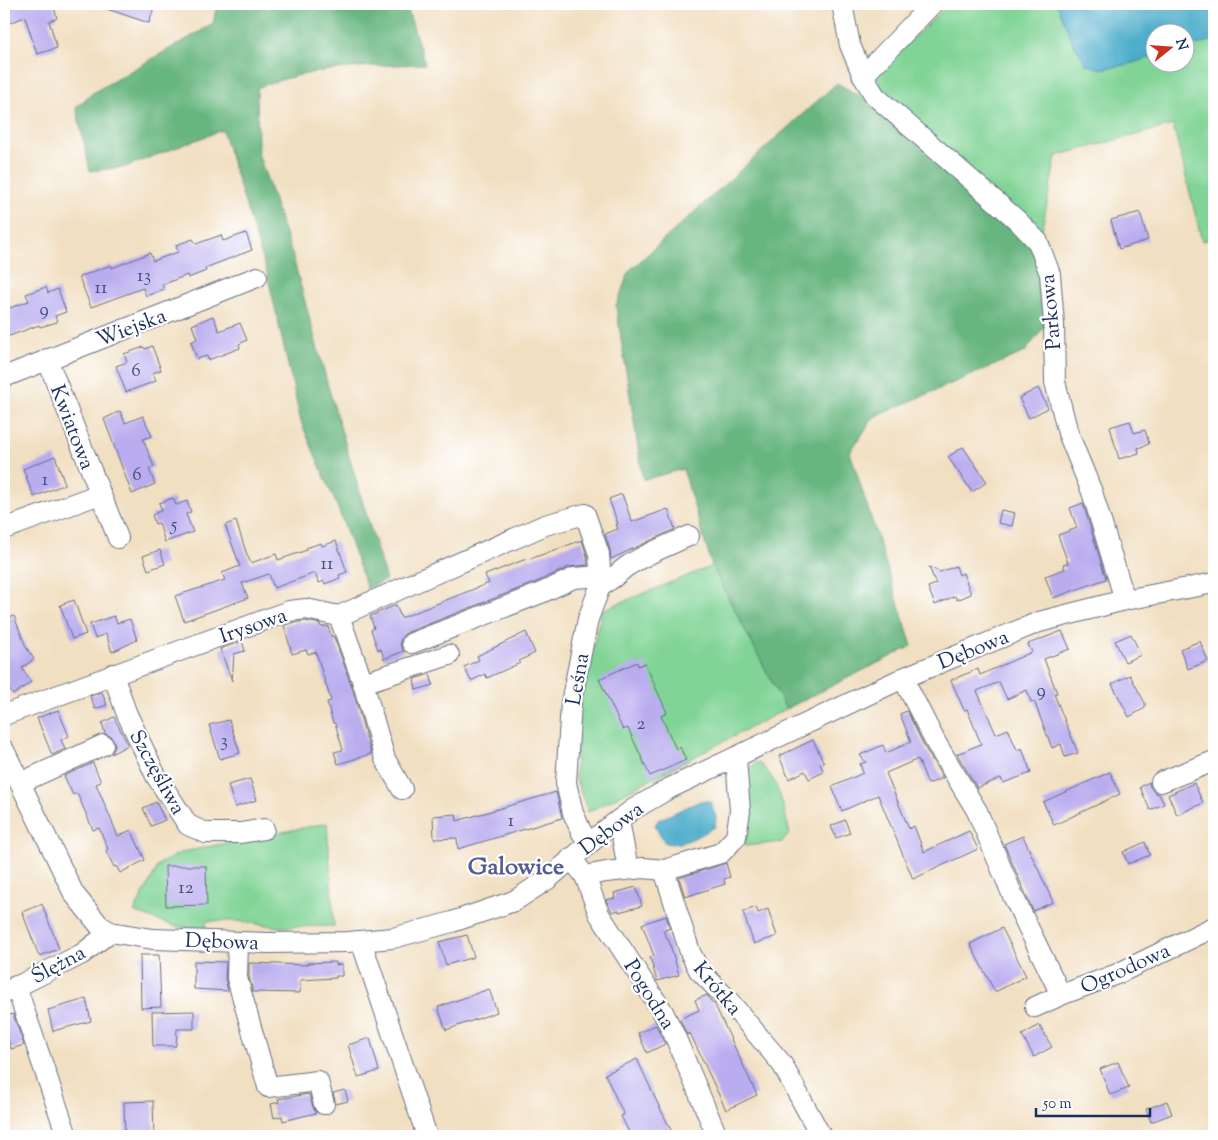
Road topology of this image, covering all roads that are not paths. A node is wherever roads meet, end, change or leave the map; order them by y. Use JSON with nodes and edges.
{"nodes":[{"id":1,"x":842,"y":4,"type":"edge"},
{"id":2,"x":932,"y":4,"type":"edge"},
{"id":3,"x":864,"y":76,"type":"junction"},
{"id":4,"x":257,"y":277,"type":"dead end"},
{"id":5,"x":47,"y":360,"type":"junction"},
{"id":6,"x":4,"y":377,"type":"edge"},
{"id":7,"x":100,"y":494,"type":"junction"},
{"id":8,"x":4,"y":529,"type":"edge"},
{"id":9,"x":689,"y":536,"type":"dead end"},
{"id":10,"x":118,"y":538,"type":"dead end"},
{"id":11,"x":601,"y":580,"type":"junction"},
{"id":12,"x":1214,"y":583,"type":"edge"},
{"id":13,"x":1125,"y":600,"type":"junction"},
{"id":14,"x":339,"y":616,"type":"junction"},
{"id":15,"x":412,"y":643,"type":"dead end"},
{"id":16,"x":449,"y":655,"type":"dead end"},
{"id":17,"x":113,"y":674,"type":"junction"},
{"id":18,"x":903,"y":678,"type":"junction"},
{"id":19,"x":363,"y":683,"type":"junction"},
{"id":20,"x":4,"y":715,"type":"edge"},
{"id":21,"x":102,"y":745,"type":"dead end"},
{"id":22,"x":4,"y":750,"type":"edge"},
{"id":23,"x":736,"y":758,"type":"junction"},
{"id":24,"x":1214,"y":761,"type":"edge"},
{"id":25,"x":1160,"y":782,"type":"dead end"},
{"id":26,"x":20,"y":783,"type":"junction"},
{"id":27,"x":402,"y":789,"type":"dead end"},
{"id":28,"x":619,"y":820,"type":"junction"},
{"id":29,"x":264,"y":829,"type":"dead end"},
{"id":30,"x":590,"y":843,"type":"junction"},
{"id":31,"x":572,"y":858,"type":"junction"},
{"id":32,"x":628,"y":869,"type":"junction"},
{"id":33,"x":664,"y":870,"type":"junction"},
{"id":34,"x":585,"y":876,"type":"junction"},
{"id":35,"x":1214,"y":927,"type":"edge"},
{"id":36,"x":110,"y":932,"type":"junction"},
{"id":37,"x":361,"y":941,"type":"junction"},
{"id":38,"x":238,"y":943,"type":"junction"},
{"id":39,"x":10,"y":990,"type":"edge"},
{"id":40,"x":1061,"y":996,"type":"junction"},
{"id":41,"x":1035,"y":1007,"type":"dead end"},
{"id":42,"x":324,"y":1104,"type":"dead end"},
{"id":43,"x":67,"y":1136,"type":"edge"},
{"id":44,"x":427,"y":1136,"type":"edge"},
{"id":45,"x":717,"y":1136,"type":"edge"},
{"id":46,"x":821,"y":1136,"type":"edge"}],
"edges":[{"from":1,"to":3,"type":"street","name":"Parkowa"},
{"from":2,"to":3,"type":"street"},
{"from":3,"to":13,"type":"street","name":"Parkowa"},
{"from":4,"to":5,"type":"street","name":"Wiejska"},
{"from":5,"to":6,"type":"street","name":"Wiejska"},
{"from":5,"to":7,"type":"street","name":"Kwiatowa"},
{"from":7,"to":8,"type":"street","name":"Kwiatowa"},
{"from":7,"to":10,"type":"street","name":"Kwiatowa"},
{"from":9,"to":11,"type":"street"},
{"from":11,"to":14,"type":"street","name":"Leśna"},
{"from":11,"to":15,"type":"street"},
{"from":11,"to":30,"type":"street","name":"Leśna"},
{"from":12,"to":13,"type":"street","name":"Dębowa"},
{"from":13,"to":18,"type":"street","name":"Dębowa"},
{"from":14,"to":17,"type":"street","name":"Irysowa"},
{"from":14,"to":19,"type":"street"},
{"from":16,"to":19,"type":"street"},
{"from":17,"to":20,"type":"street","name":"Irysowa"},
{"from":17,"to":29,"type":"street","name":"Szczęśliwa"},
{"from":18,"to":23,"type":"street","name":"Dębowa"},
{"from":18,"to":40,"type":"street"},
{"from":19,"to":27,"type":"street"},
{"from":21,"to":26,"type":"street"},
{"from":22,"to":26,"type":"street"},
{"from":23,"to":28,"type":"street","name":"Dębowa"},
{"from":23,"to":33,"type":"street"},
{"from":24,"to":25,"type":"street"},
{"from":26,"to":36,"type":"street"},
{"from":28,"to":30,"type":"street","name":"Dębowa"},
{"from":28,"to":32,"type":"street"},
{"from":30,"to":31,"type":"street","name":"Dębowa"},
{"from":31,"to":34,"type":"street","name":"Pogodna"},
{"from":31,"to":37,"type":"street","name":"Dębowa"},
{"from":32,"to":33,"type":"street"},
{"from":32,"to":34,"type":"street"},
{"from":33,"to":46,"type":"street","name":"Krótka"},
{"from":34,"to":45,"type":"street","name":"Pogodna"},
{"from":35,"to":40,"type":"street","name":"Ogrodowa"},
{"from":36,"to":38,"type":"street","name":"Dębowa"},
{"from":36,"to":39,"type":"street","name":"Ślężna"},
{"from":37,"to":38,"type":"street","name":"Dębowa"},
{"from":37,"to":44,"type":"street"},
{"from":38,"to":42,"type":"street"},
{"from":39,"to":43,"type":"street"},
{"from":40,"to":41,"type":"street","name":"Ogrodowa"}]}
